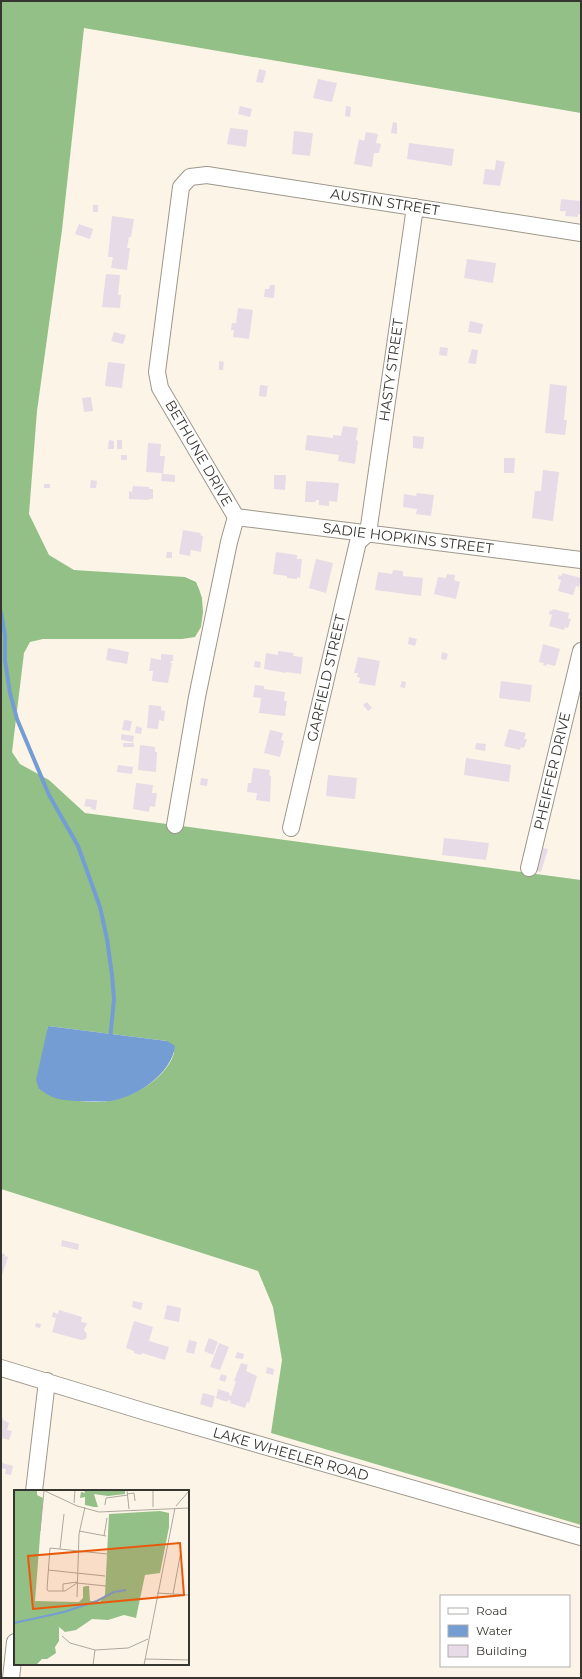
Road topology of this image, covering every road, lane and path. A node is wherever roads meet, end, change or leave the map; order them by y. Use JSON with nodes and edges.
{"nodes":[{"id":1,"x":190,"y":177,"type":"joint"},
{"id":2,"x":415,"y":207,"type":"junction"},
{"id":3,"x":581,"y":233,"type":"edge"},
{"id":4,"x":236,"y":517,"type":"junction"},
{"id":5,"x":368,"y":533,"type":"junction"},
{"id":6,"x":581,"y":560,"type":"edge"},
{"id":7,"x":581,"y":651,"type":"edge"},
{"id":8,"x":175,"y":825,"type":"dead end"},
{"id":9,"x":291,"y":828,"type":"dead end"},
{"id":10,"x":530,"y":868,"type":"dead end"},
{"id":11,"x":1,"y":1368,"type":"edge"},
{"id":12,"x":47,"y":1381,"type":"junction"},
{"id":13,"x":34,"y":1490,"type":"edge"},
{"id":14,"x":581,"y":1537,"type":"edge"},
{"id":15,"x":14,"y":1649,"type":"edge"},
{"id":16,"x":10,"y":1678,"type":"edge"}],
"edges":[{"from":1,"to":2,"type":"street","name":"AUSTIN STREET"},
{"from":1,"to":4,"type":"street","name":"BETHUNE DRIVE"},
{"from":2,"to":3,"type":"street","name":"AUSTIN STREET"},
{"from":2,"to":5,"type":"street","name":"HASTY STREET"},
{"from":4,"to":5,"type":"street","name":"SADIE HOPKINS STREET"},
{"from":4,"to":8,"type":"street","name":"BETHUNE DRIVE"},
{"from":5,"to":6,"type":"street","name":"SADIE HOPKINS STREET"},
{"from":5,"to":9,"type":"street","name":"GARFIELD STREET"},
{"from":7,"to":10,"type":"street","name":"PHEIFFER DRIVE"},
{"from":11,"to":12,"type":"street","name":"LAKE WHEELER ROAD"},
{"from":12,"to":13,"type":"street"},
{"from":12,"to":14,"type":"street","name":"LAKE WHEELER ROAD"},
{"from":15,"to":16,"type":"street"}]}
